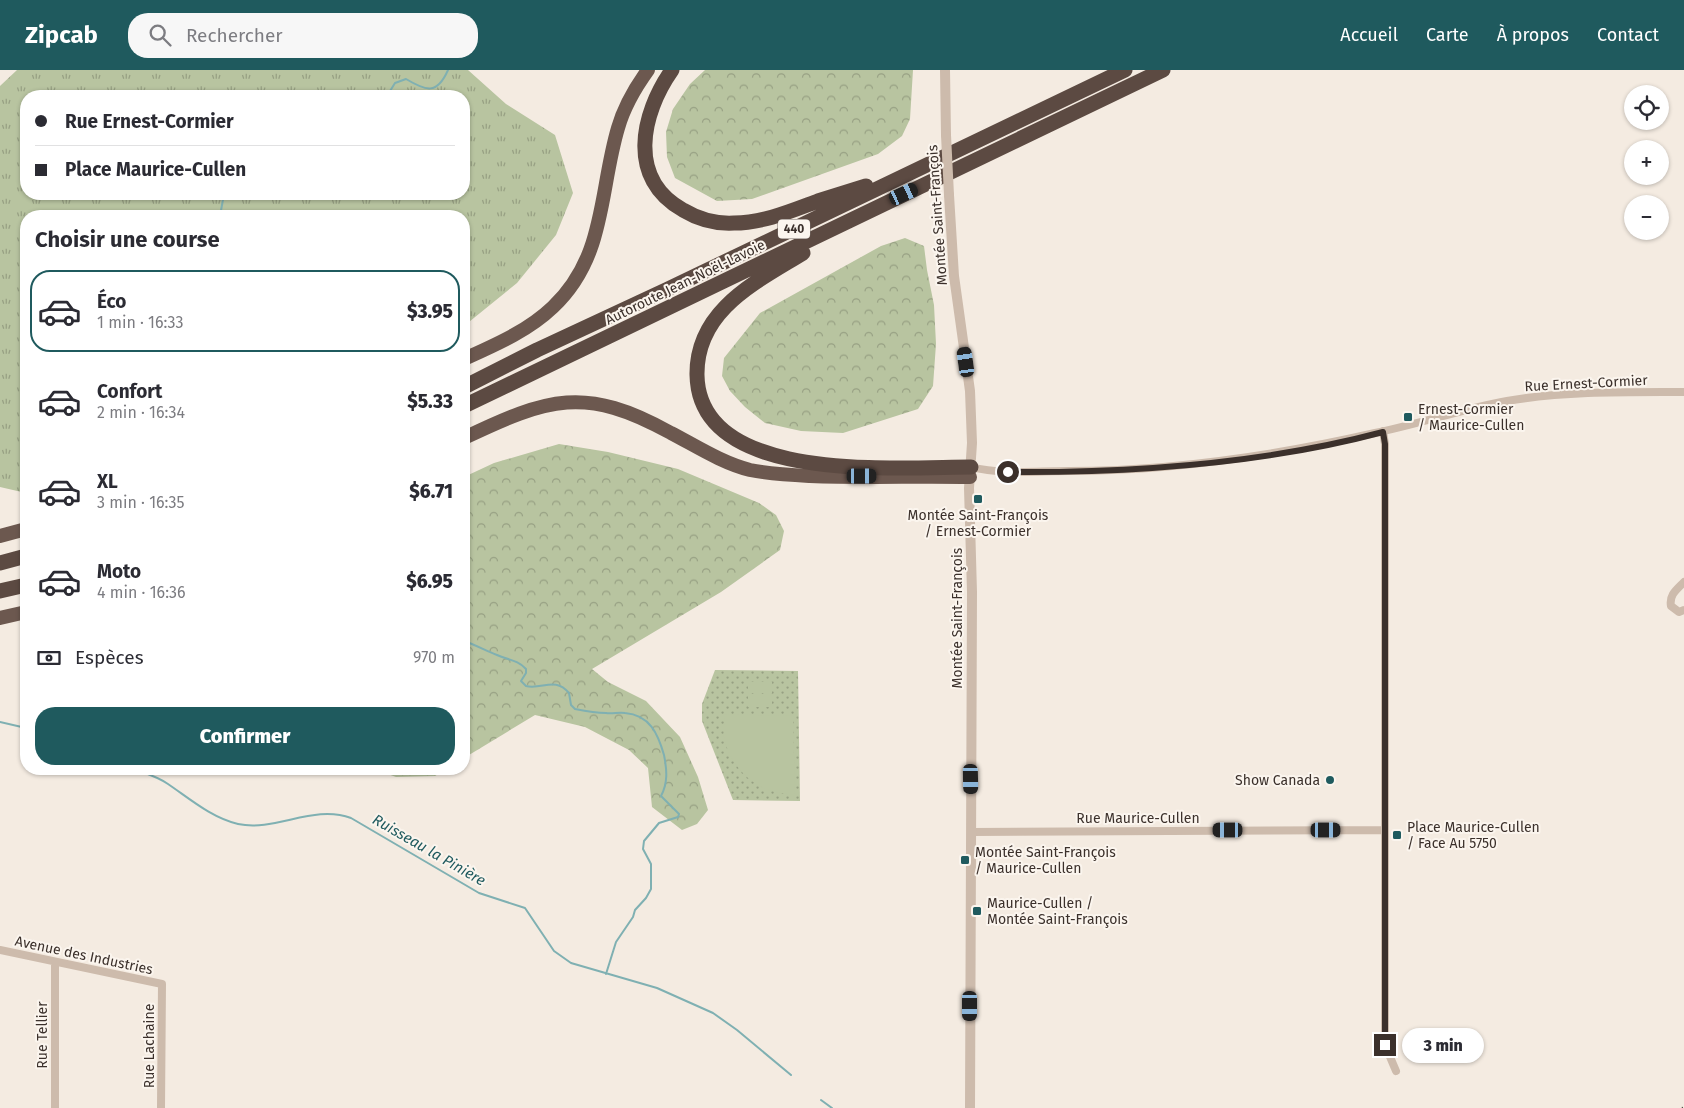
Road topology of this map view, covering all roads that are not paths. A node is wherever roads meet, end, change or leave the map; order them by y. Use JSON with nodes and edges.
{"nodes":[{"id":1,"x":648,"y":70,"type":"edge"},
{"id":2,"x":672,"y":70,"type":"edge"},
{"id":3,"x":945,"y":70,"type":"edge"},
{"id":4,"x":1125,"y":70,"type":"edge"},
{"id":5,"x":1164,"y":70,"type":"edge"},
{"id":6,"x":920,"y":169,"type":"junction"},
{"id":7,"x":874,"y":209,"type":"junction"},
{"id":8,"x":629,"y":327,"type":"junction"},
{"id":9,"x":537,"y":350,"type":"junction"},
{"id":10,"x":470,"y":356,"type":"edge"},
{"id":11,"x":470,"y":376,"type":"edge"},
{"id":12,"x":470,"y":384,"type":"edge"},
{"id":13,"x":1684,"y":392,"type":"edge"},
{"id":14,"x":470,"y":403,"type":"edge"},
{"id":15,"x":470,"y":414,"type":"edge"},
{"id":16,"x":1383,"y":432,"type":"junction"},
{"id":17,"x":470,"y":435,"type":"edge"},
{"id":18,"x":970,"y":472,"type":"junction"},
{"id":19,"x":20,"y":531,"type":"edge"},
{"id":20,"x":0,"y":536,"type":"edge"},
{"id":21,"x":20,"y":558,"type":"edge"},
{"id":22,"x":0,"y":563,"type":"edge"},
{"id":23,"x":1684,"y":582,"type":"edge"},
{"id":24,"x":20,"y":587,"type":"edge"},
{"id":25,"x":0,"y":592,"type":"edge"},
{"id":26,"x":1684,"y":610,"type":"edge"},
{"id":27,"x":20,"y":613,"type":"edge"},
{"id":28,"x":0,"y":618,"type":"edge"},
{"id":29,"x":1385,"y":830,"type":"junction"},
{"id":30,"x":972,"y":832,"type":"junction"},
{"id":31,"x":0,"y":950,"type":"edge"},
{"id":32,"x":55,"y":962,"type":"junction"},
{"id":33,"x":162,"y":984,"type":"joint"},
{"id":34,"x":1396,"y":1071,"type":"dead end"},
{"id":35,"x":55,"y":1108,"type":"edge"},
{"id":36,"x":161,"y":1108,"type":"edge"},
{"id":37,"x":970,"y":1108,"type":"edge"}],
"edges":[{"from":1,"to":10,"type":"highway"},
{"from":2,"to":6,"type":"highway"},
{"from":3,"to":18,"type":"street","name":"Montée Saint-François","bridge":true},
{"from":4,"to":6,"type":"highway","name":"Autoroute Jean-Noël-Lavoie","number":"440"},
{"from":5,"to":7,"type":"highway","name":"Autoroute Jean-Noël-Lavoie","number":"440"},
{"from":6,"to":9,"type":"highway","name":"Autoroute Jean-Noël-Lavoie","number":"440"},
{"from":7,"to":8,"type":"highway","name":"Autoroute Jean-Noël-Lavoie","number":"440"},
{"from":7,"to":18,"type":"highway"},
{"from":8,"to":14,"type":"highway","name":"Autoroute Jean-Noël-Lavoie","number":"440"},
{"from":8,"to":15,"type":"highway"},
{"from":9,"to":11,"type":"highway"},
{"from":9,"to":12,"type":"highway","name":"Autoroute Jean-Noël-Lavoie","number":"440"},
{"from":13,"to":16,"type":"street","name":"Rue Ernest-Cormier"},
{"from":16,"to":18,"type":"street","name":"Rue Ernest-Cormier"},
{"from":16,"to":29,"type":"street"},
{"from":17,"to":18,"type":"highway"},
{"from":18,"to":30,"type":"street","name":"Montée Saint-François"},
{"from":19,"to":20,"type":"highway"},
{"from":21,"to":22,"type":"highway"},
{"from":23,"to":26,"type":"street"},
{"from":24,"to":25,"type":"highway"},
{"from":27,"to":28,"type":"highway"},
{"from":29,"to":30,"type":"street","name":"Rue Maurice-Cullen"},
{"from":29,"to":34,"type":"street"},
{"from":30,"to":37,"type":"street","name":"Montée Saint-François"},
{"from":31,"to":32,"type":"street","name":"Avenue des Industries"},
{"from":32,"to":33,"type":"street","name":"Avenue des Industries"},
{"from":32,"to":35,"type":"street","name":"Rue Tellier"},
{"from":33,"to":36,"type":"street","name":"Rue Lachaine"}]}
